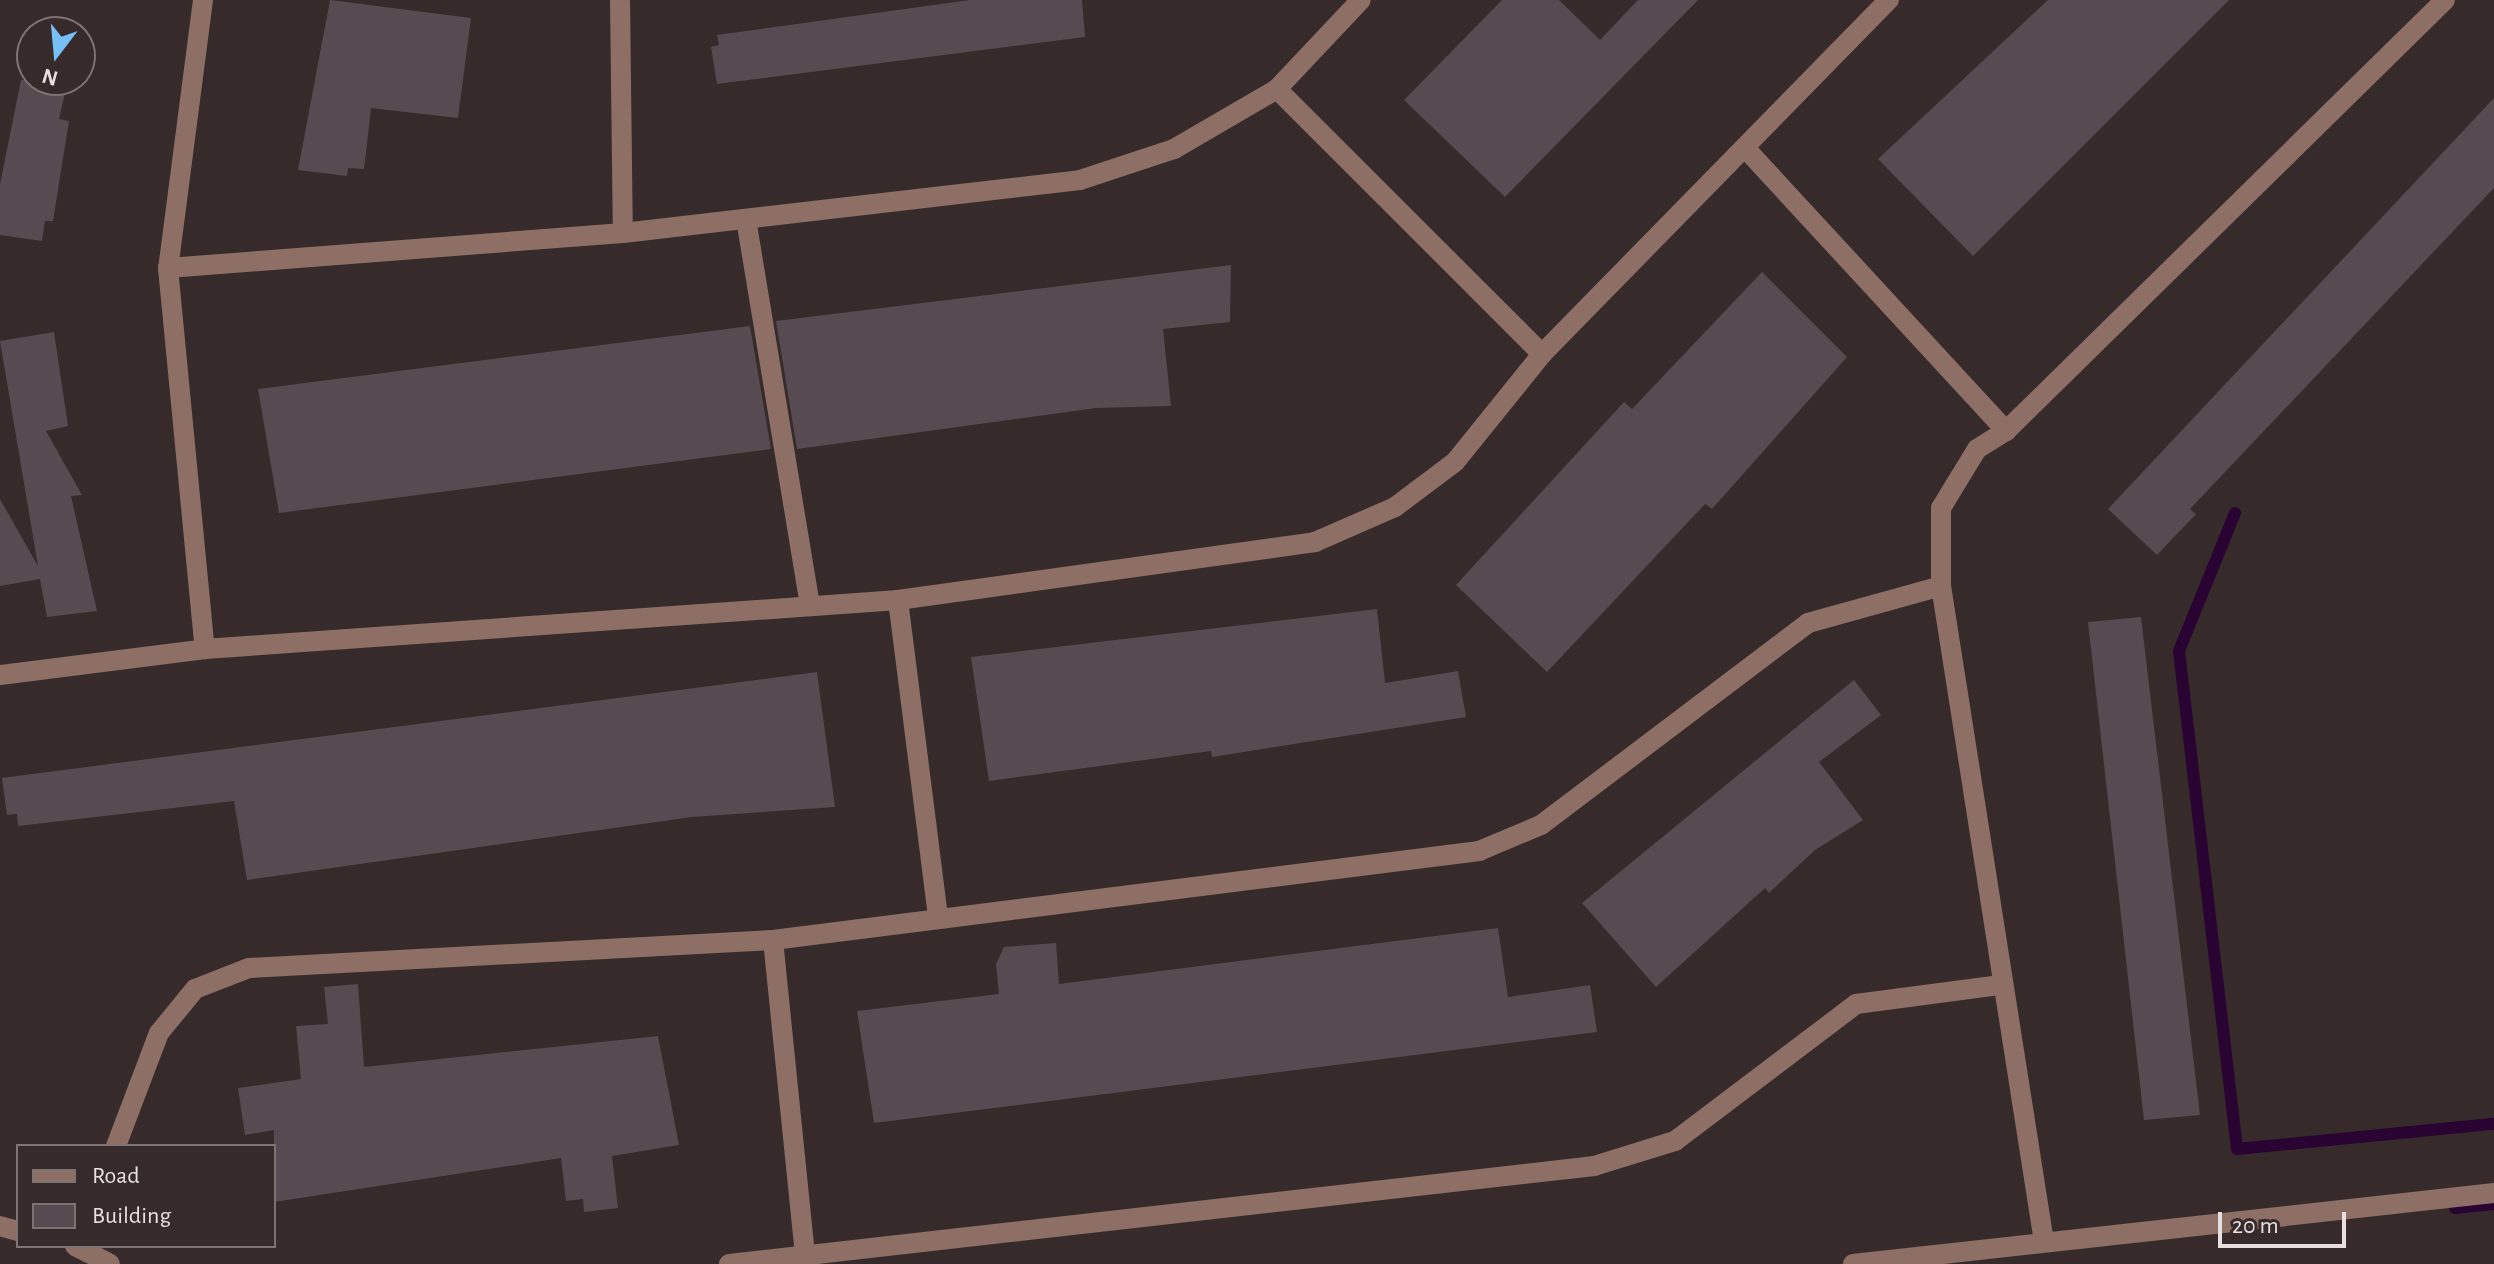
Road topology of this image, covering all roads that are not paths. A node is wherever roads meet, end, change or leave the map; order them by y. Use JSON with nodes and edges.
{"nodes":[{"id":1,"x":203,"y":0,"type":"edge"},
{"id":2,"x":620,"y":0,"type":"edge"},
{"id":3,"x":1361,"y":0,"type":"edge"},
{"id":4,"x":1889,"y":0,"type":"edge"},
{"id":5,"x":2445,"y":0,"type":"edge"},
{"id":6,"x":1277,"y":89,"type":"junction"},
{"id":7,"x":1746,"y":149,"type":"junction"},
{"id":8,"x":746,"y":219,"type":"junction"},
{"id":9,"x":623,"y":233,"type":"junction"},
{"id":10,"x":168,"y":268,"type":"junction"},
{"id":11,"x":1542,"y":354,"type":"junction"},
{"id":12,"x":2006,"y":431,"type":"junction"},
{"id":13,"x":1941,"y":586,"type":"junction"},
{"id":14,"x":898,"y":600,"type":"junction"},
{"id":15,"x":810,"y":606,"type":"junction"},
{"id":16,"x":205,"y":649,"type":"junction"},
{"id":17,"x":0,"y":675,"type":"edge"},
{"id":18,"x":938,"y":915,"type":"junction"},
{"id":19,"x":773,"y":940,"type":"junction"},
{"id":20,"x":2001,"y":985,"type":"junction"},
{"id":21,"x":117,"y":1144,"type":"edge"},
{"id":22,"x":2494,"y":1193,"type":"edge"},
{"id":23,"x":2044,"y":1242,"type":"junction"},
{"id":24,"x":81,"y":1248,"type":"edge"},
{"id":25,"x":805,"y":1256,"type":"junction"},
{"id":26,"x":110,"y":1264,"type":"edge"},
{"id":27,"x":729,"y":1264,"type":"edge"},
{"id":28,"x":1853,"y":1264,"type":"edge"}],
"edges":[{"from":1,"to":10,"type":"street"},
{"from":2,"to":9,"type":"street"},
{"from":3,"to":6,"type":"street"},
{"from":4,"to":7,"type":"street"},
{"from":5,"to":12,"type":"street"},
{"from":6,"to":8,"type":"street"},
{"from":6,"to":11,"type":"street"},
{"from":7,"to":11,"type":"street"},
{"from":7,"to":12,"type":"street"},
{"from":8,"to":9,"type":"street"},
{"from":8,"to":15,"type":"street"},
{"from":9,"to":10,"type":"street"},
{"from":10,"to":16,"type":"street"},
{"from":11,"to":14,"type":"street"},
{"from":12,"to":13,"type":"street"},
{"from":13,"to":18,"type":"street"},
{"from":13,"to":20,"type":"street"},
{"from":14,"to":15,"type":"street"},
{"from":14,"to":18,"type":"street"},
{"from":15,"to":16,"type":"street"},
{"from":16,"to":17,"type":"street"},
{"from":18,"to":19,"type":"street"},
{"from":19,"to":21,"type":"street"},
{"from":19,"to":25,"type":"street"},
{"from":20,"to":23,"type":"street"},
{"from":20,"to":25,"type":"street"},
{"from":22,"to":23,"type":"street"},
{"from":23,"to":28,"type":"street"},
{"from":24,"to":26,"type":"street"},
{"from":25,"to":27,"type":"street"}]}
